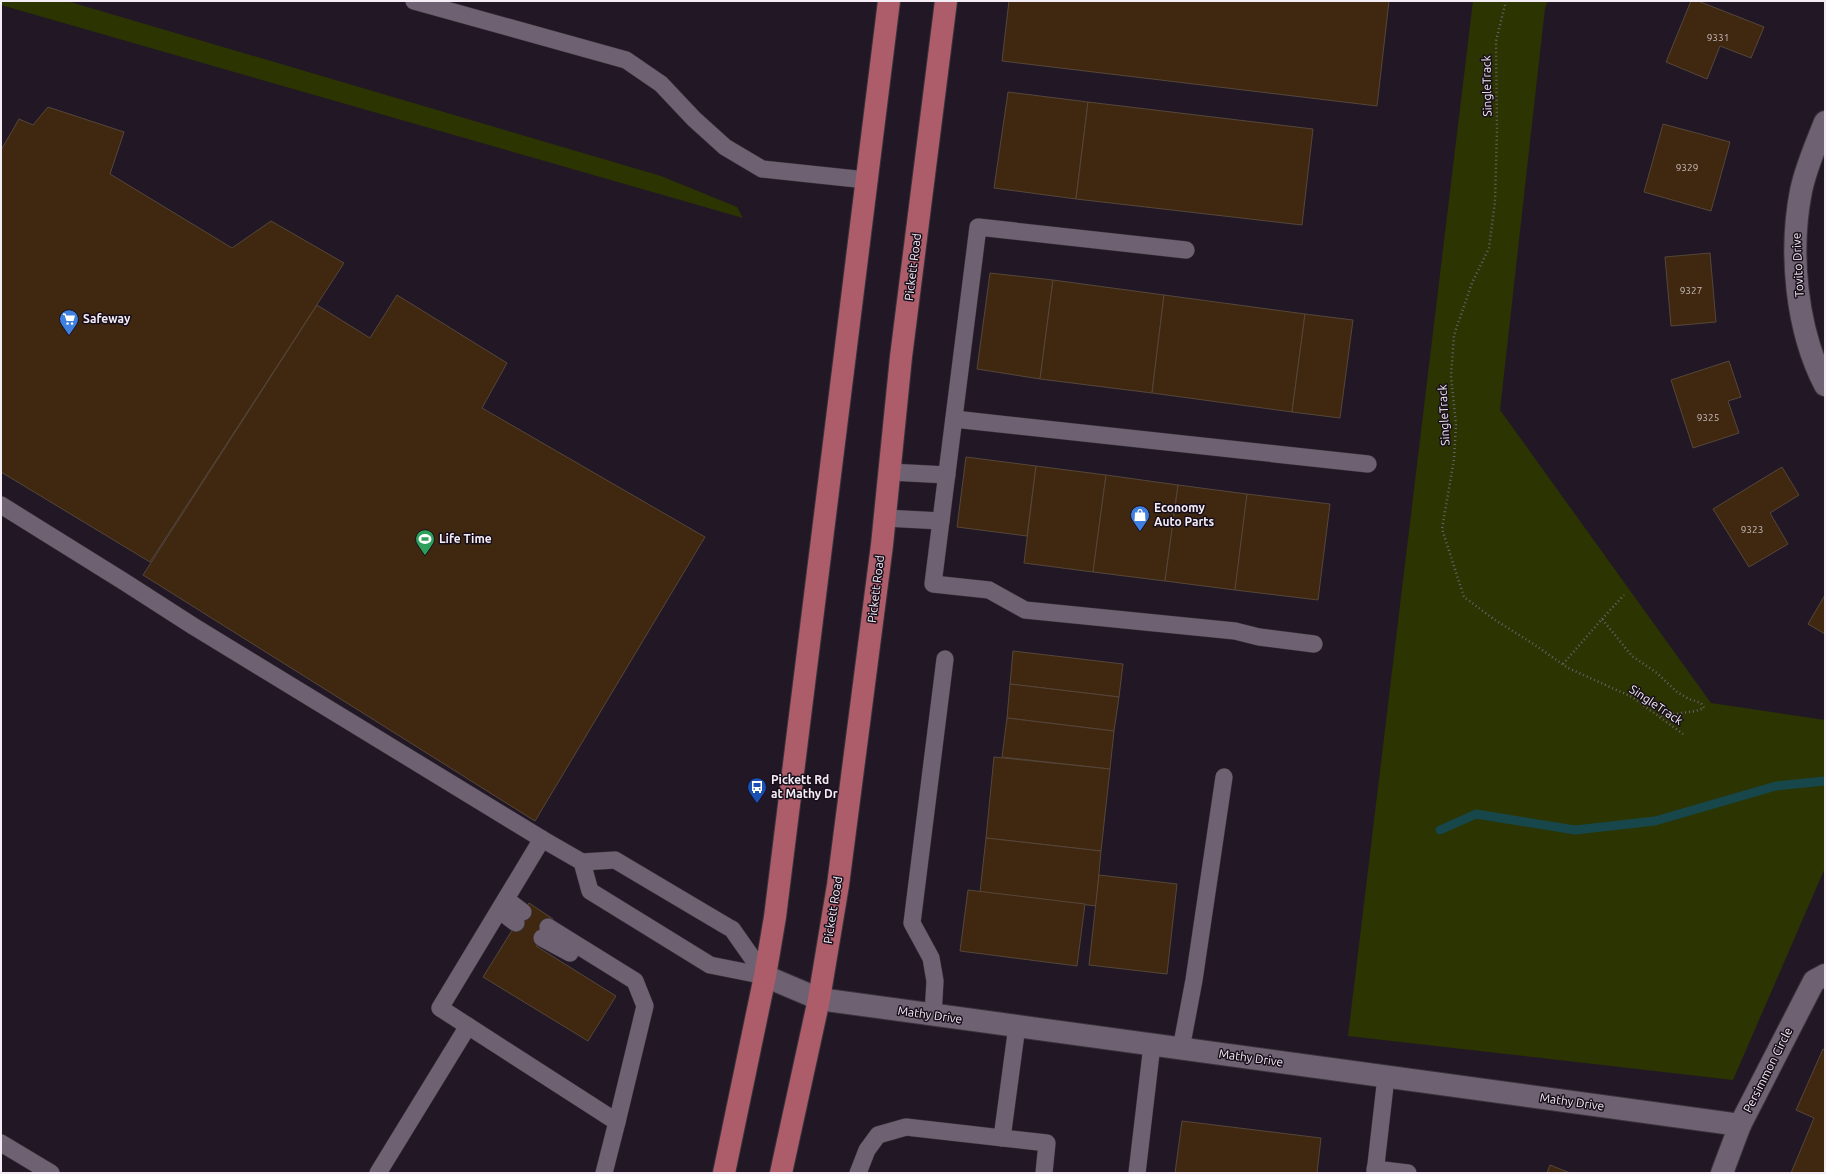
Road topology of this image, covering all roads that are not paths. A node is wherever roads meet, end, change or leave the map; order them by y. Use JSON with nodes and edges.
{"nodes":[{"id":1,"x":414,"y":1,"type":"edge"},
{"id":2,"x":889,"y":1,"type":"edge"},
{"id":3,"x":946,"y":1,"type":"edge"},
{"id":4,"x":1825,"y":122,"type":"edge"},
{"id":5,"x":866,"y":180,"type":"junction"},
{"id":6,"x":1186,"y":250,"type":"dead end"},
{"id":7,"x":1825,"y":384,"type":"edge"},
{"id":8,"x":954,"y":419,"type":"junction"},
{"id":9,"x":1368,"y":464,"type":"dead end"},
{"id":10,"x":890,"y":472,"type":"junction"},
{"id":11,"x":947,"y":475,"type":"junction"},
{"id":12,"x":1,"y":505,"type":"edge"},
{"id":13,"x":885,"y":518,"type":"junction"},
{"id":14,"x":941,"y":521,"type":"junction"},
{"id":15,"x":1314,"y":644,"type":"dead end"},
{"id":16,"x":946,"y":659,"type":"dead end"},
{"id":17,"x":1224,"y":777,"type":"dead end"},
{"id":18,"x":542,"y":839,"type":"junction"},
{"id":19,"x":582,"y":862,"type":"junction"},
{"id":20,"x":503,"y":906,"type":"junction"},
{"id":21,"x":520,"y":918,"type":"dead end"},
{"id":22,"x":545,"y":932,"type":"dead end"},
{"id":23,"x":765,"y":976,"type":"junction"},
{"id":24,"x":1825,"y":976,"type":"edge"},
{"id":25,"x":819,"y":999,"type":"junction"},
{"id":26,"x":933,"y":1015,"type":"junction"},
{"id":27,"x":468,"y":1026,"type":"junction"},
{"id":28,"x":1017,"y":1026,"type":"junction"},
{"id":29,"x":1152,"y":1045,"type":"junction"},
{"id":30,"x":1181,"y":1049,"type":"junction"},
{"id":31,"x":1386,"y":1077,"type":"junction"},
{"id":32,"x":617,"y":1122,"type":"junction"},
{"id":33,"x":1740,"y":1125,"type":"junction"},
{"id":34,"x":1002,"y":1138,"type":"junction"},
{"id":35,"x":1,"y":1143,"type":"edge"},
{"id":36,"x":1375,"y":1171,"type":"edge"},
{"id":37,"x":51,"y":1173,"type":"edge"},
{"id":38,"x":378,"y":1173,"type":"edge"},
{"id":39,"x":604,"y":1173,"type":"edge"},
{"id":40,"x":724,"y":1173,"type":"edge"},
{"id":41,"x":781,"y":1173,"type":"edge"},
{"id":42,"x":858,"y":1173,"type":"edge"},
{"id":43,"x":1044,"y":1173,"type":"edge"},
{"id":44,"x":1138,"y":1173,"type":"edge"},
{"id":45,"x":1408,"y":1173,"type":"edge"},
{"id":46,"x":1722,"y":1173,"type":"edge"}],
"edges":[{"from":1,"to":5,"type":"lane"},
{"from":2,"to":5,"type":"main road"},
{"from":3,"to":10,"type":"main road","name":"Pickett Road"},
{"from":4,"to":7,"type":"street","name":"Tovito Drive"},
{"from":5,"to":23,"type":"main road"},
{"from":6,"to":8,"type":"lane"},
{"from":8,"to":9,"type":"lane"},
{"from":8,"to":11,"type":"lane"},
{"from":10,"to":11,"type":"lane"},
{"from":10,"to":13,"type":"main road","name":"Pickett Road"},
{"from":11,"to":14,"type":"lane"},
{"from":12,"to":18,"type":"lane"},
{"from":13,"to":14,"type":"lane"},
{"from":13,"to":25,"type":"main road","name":"Pickett Road"},
{"from":14,"to":15,"type":"lane"},
{"from":16,"to":26,"type":"lane"},
{"from":17,"to":30,"type":"lane"},
{"from":18,"to":19,"type":"lane"},
{"from":18,"to":20,"type":"lane"},
{"from":19,"to":23,"type":"lane"},
{"from":19,"to":23,"type":"lane"},
{"from":20,"to":21,"type":"lane"},
{"from":20,"to":27,"type":"lane"},
{"from":22,"to":32,"type":"lane"},
{"from":23,"to":25,"type":"street","name":"Mathy Drive"},
{"from":23,"to":40,"type":"main road"},
{"from":24,"to":33,"type":"street","name":"Persimmon Circle"},
{"from":25,"to":26,"type":"street","name":"Mathy Drive"},
{"from":25,"to":41,"type":"main road","name":"Pickett Road"},
{"from":26,"to":28,"type":"street","name":"Mathy Drive"},
{"from":27,"to":32,"type":"lane"},
{"from":27,"to":38,"type":"lane"},
{"from":28,"to":29,"type":"street","name":"Mathy Drive"},
{"from":28,"to":34,"type":"lane"},
{"from":29,"to":30,"type":"street","name":"Mathy Drive"},
{"from":29,"to":44,"type":"lane"},
{"from":30,"to":31,"type":"street","name":"Mathy Drive"},
{"from":31,"to":33,"type":"street","name":"Mathy Drive"},
{"from":31,"to":36,"type":"lane"},
{"from":32,"to":39,"type":"lane"},
{"from":33,"to":46,"type":"street","name":"Persimmon Circle"},
{"from":34,"to":42,"type":"lane"},
{"from":34,"to":43,"type":"lane"},
{"from":35,"to":37,"type":"lane"},
{"from":36,"to":45,"type":"lane"}]}
